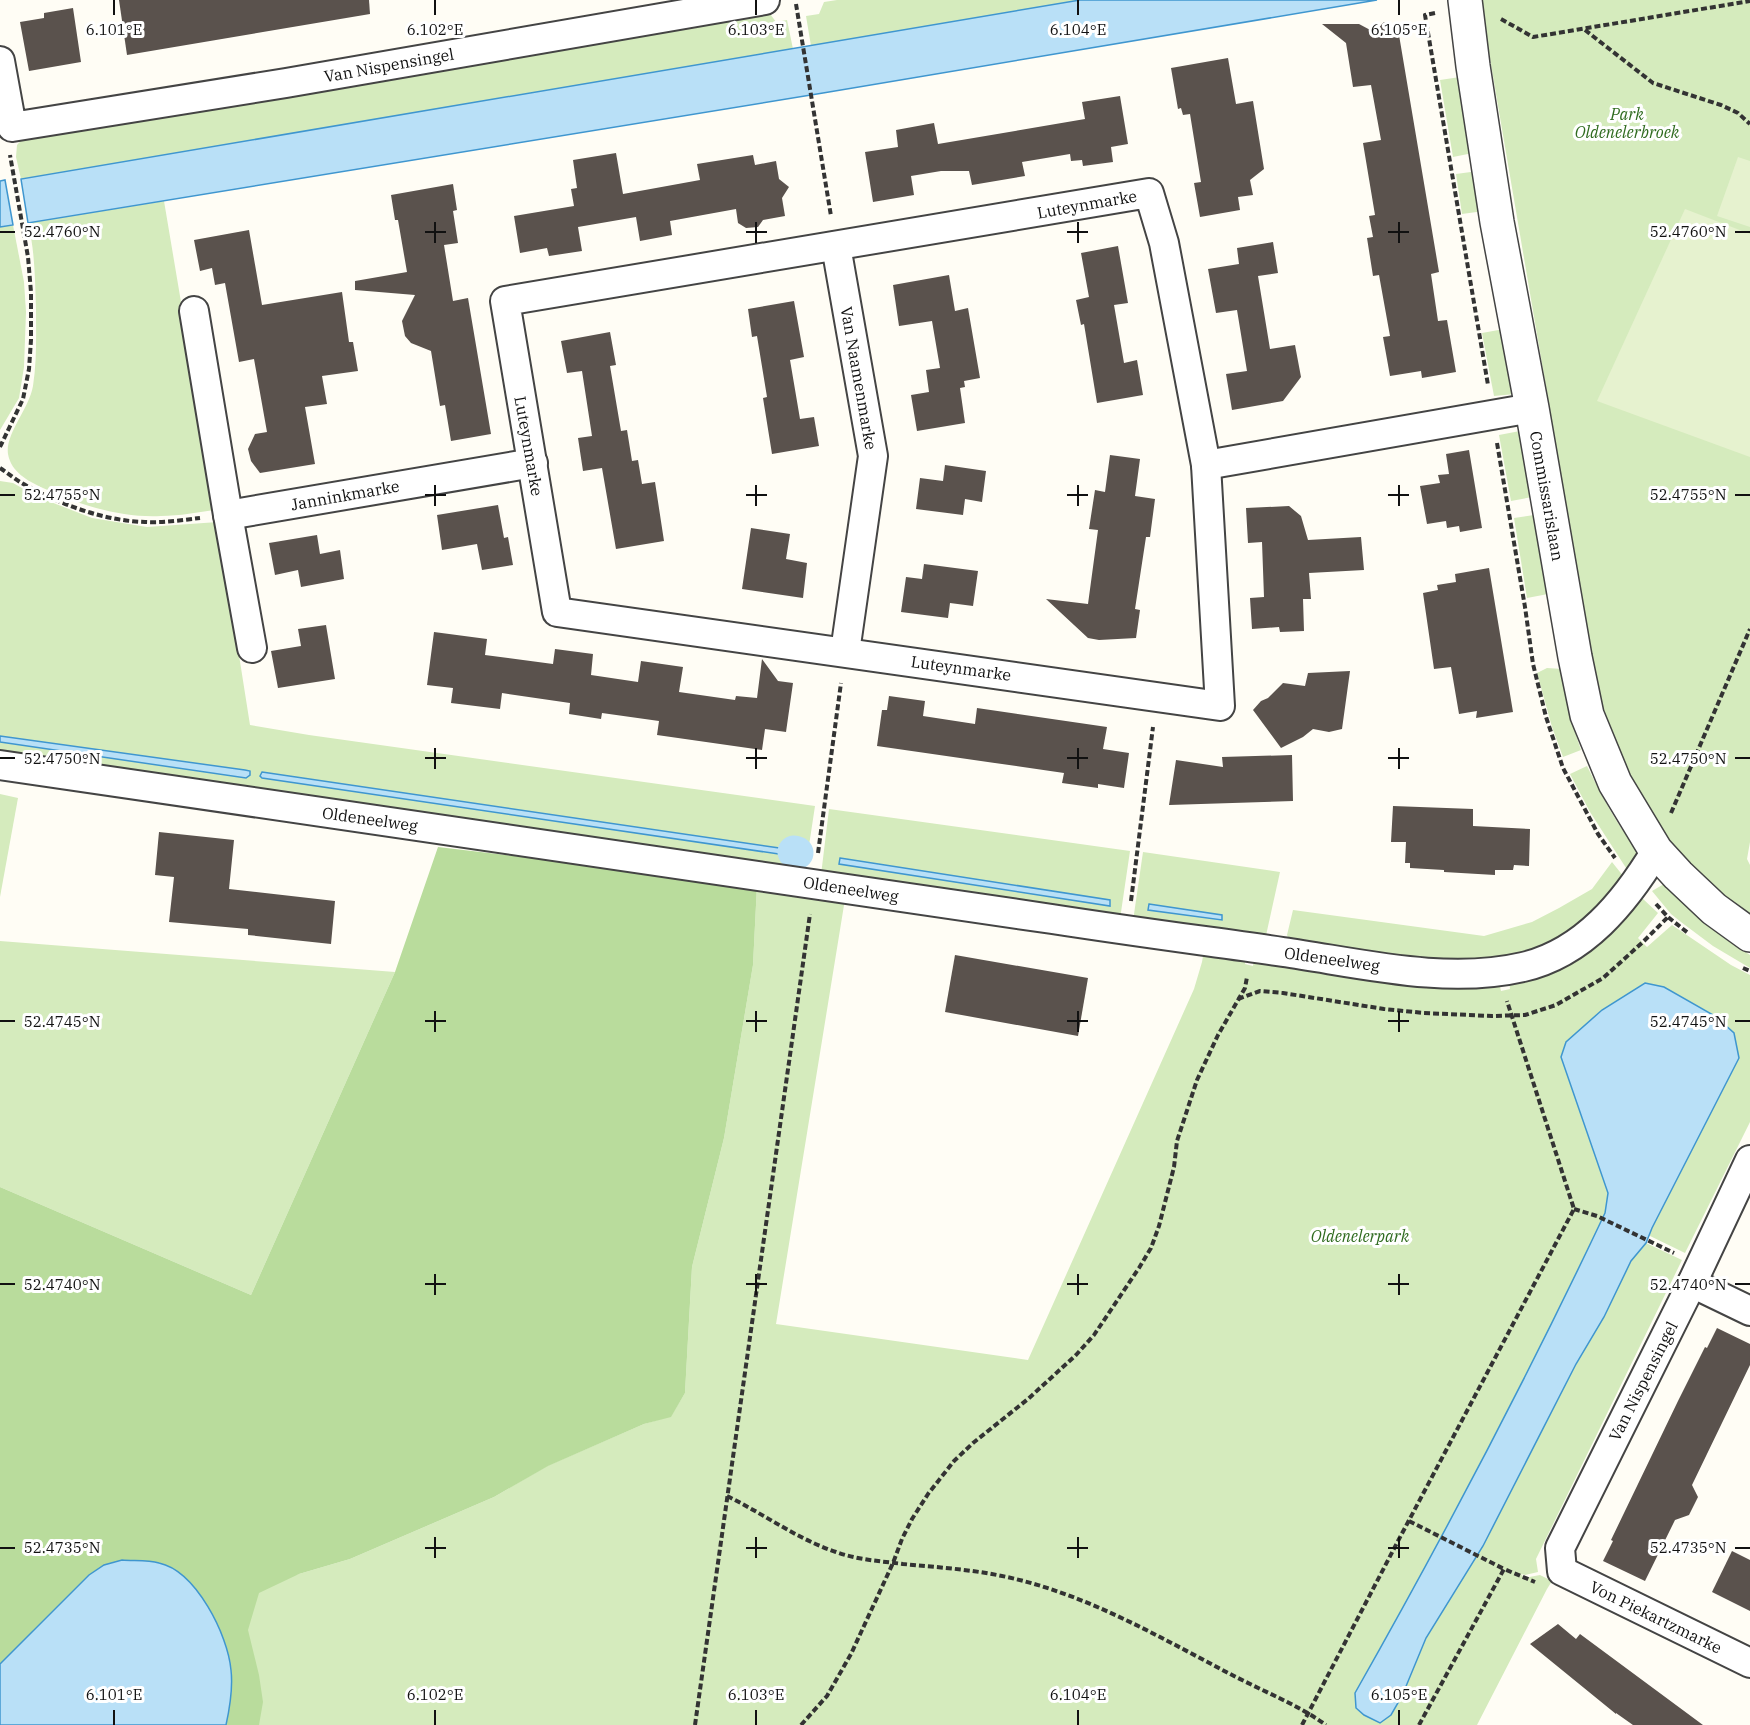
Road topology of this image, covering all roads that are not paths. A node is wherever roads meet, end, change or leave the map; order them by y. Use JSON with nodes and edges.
{"nodes":[{"id":1,"x":765,"y":0,"type":"edge"},
{"id":2,"x":1466,"y":2,"type":"edge"},
{"id":3,"x":0,"y":61,"type":"edge"},
{"id":4,"x":836,"y":246,"type":"junction"},
{"id":5,"x":194,"y":310,"type":"dead end"},
{"id":6,"x":1532,"y":408,"type":"junction"},
{"id":7,"x":533,"y":463,"type":"junction"},
{"id":8,"x":1206,"y":465,"type":"junction"},
{"id":9,"x":228,"y":515,"type":"junction"},
{"id":10,"x":252,"y":648,"type":"dead end"},
{"id":11,"x":845,"y":652,"type":"junction"},
{"id":12,"x":0,"y":765,"type":"edge"},
{"id":13,"x":1656,"y":851,"type":"junction"},
{"id":14,"x":1750,"y":935,"type":"edge"},
{"id":15,"x":1750,"y":1160,"type":"edge"},
{"id":16,"x":1692,"y":1283,"type":"junction"},
{"id":17,"x":1750,"y":1311,"type":"edge"},
{"id":18,"x":1562,"y":1571,"type":"joint"},
{"id":19,"x":1750,"y":1664,"type":"edge"}],
"edges":[{"from":1,"to":3,"type":"street","name":"Van Nispensingel"},
{"from":2,"to":6,"type":"street","name":"Commissarislaan"},
{"from":4,"to":7,"type":"street","name":"Luteynmarke"},
{"from":4,"to":8,"type":"street","name":"Luteynmarke"},
{"from":4,"to":11,"type":"street","name":"Van Naamenmarke"},
{"from":5,"to":9,"type":"street"},
{"from":6,"to":8,"type":"street"},
{"from":6,"to":13,"type":"street","name":"Commissarislaan"},
{"from":7,"to":9,"type":"street","name":"Janninkmarke"},
{"from":7,"to":11,"type":"street","name":"Luteynmarke"},
{"from":8,"to":11,"type":"street","name":"Luteynmarke"},
{"from":9,"to":10,"type":"street"},
{"from":12,"to":13,"type":"street","name":"Oldeneelweg"},
{"from":13,"to":14,"type":"street","name":"Commissarislaan"},
{"from":15,"to":16,"type":"street","name":"Van Nispensingel"},
{"from":16,"to":17,"type":"street"},
{"from":16,"to":18,"type":"street","name":"Van Nispensingel"},
{"from":18,"to":19,"type":"street","name":"Von Piekartzmarke"}]}
